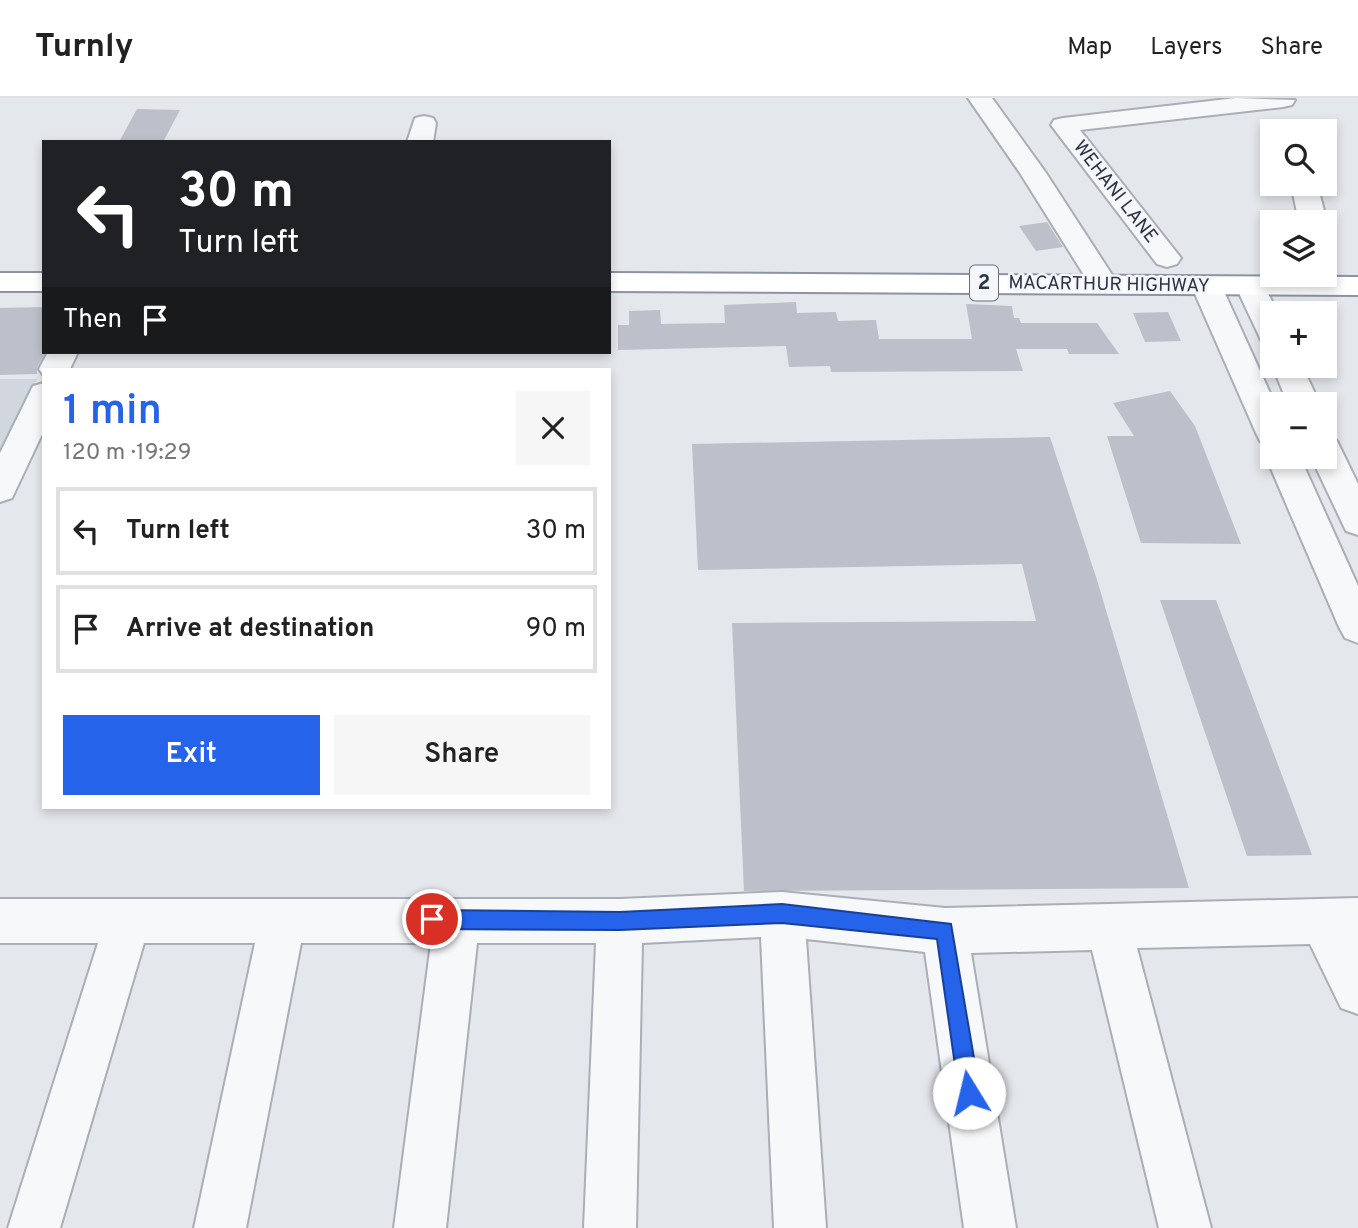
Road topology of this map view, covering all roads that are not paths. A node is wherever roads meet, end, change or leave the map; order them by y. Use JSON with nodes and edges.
{"nodes":[{"id":1,"x":980,"y":98,"type":"edge"},
{"id":2,"x":1284,"y":106,"type":"edge"},
{"id":3,"x":1167,"y":258,"type":"dead end"},
{"id":4,"x":0,"y":282,"type":"edge"},
{"id":5,"x":42,"y":282,"type":"edge"},
{"id":6,"x":611,"y":282,"type":"edge"},
{"id":7,"x":1337,"y":283,"type":"edge"},
{"id":8,"x":1104,"y":284,"type":"junction"},
{"id":9,"x":1260,"y":285,"type":"edge"},
{"id":10,"x":1251,"y":286,"type":"junction"},
{"id":11,"x":1358,"y":286,"type":"edge"},
{"id":12,"x":1207,"y":287,"type":"junction"},
{"id":13,"x":1260,"y":306,"type":"edge"},
{"id":14,"x":42,"y":398,"type":"edge"},
{"id":15,"x":1260,"y":406,"type":"edge"},
{"id":16,"x":1288,"y":469,"type":"edge"},
{"id":17,"x":1334,"y":469,"type":"edge"},
{"id":18,"x":0,"y":489,"type":"edge"},
{"id":19,"x":1358,"y":522,"type":"edge"},
{"id":20,"x":1358,"y":627,"type":"edge"},
{"id":21,"x":782,"y":914,"type":"junction"},
{"id":22,"x":457,"y":919,"type":"junction"},
{"id":23,"x":128,"y":920,"type":"junction"},
{"id":24,"x":283,"y":920,"type":"junction"},
{"id":25,"x":1341,"y":920,"type":"edge"},
{"id":26,"x":0,"y":921,"type":"edge"},
{"id":27,"x":620,"y":921,"type":"junction"},
{"id":28,"x":1110,"y":926,"type":"junction"},
{"id":29,"x":945,"y":931,"type":"junction"},
{"id":30,"x":1358,"y":991,"type":"edge"},
{"id":31,"x":34,"y":1228,"type":"edge"},
{"id":32,"x":220,"y":1228,"type":"edge"},
{"id":33,"x":420,"y":1228,"type":"edge"},
{"id":34,"x":610,"y":1228,"type":"edge"},
{"id":35,"x":800,"y":1228,"type":"edge"},
{"id":36,"x":990,"y":1228,"type":"edge"},
{"id":37,"x":1185,"y":1228,"type":"edge"}],
"edges":[{"from":1,"to":8,"type":"street"},
{"from":2,"to":3,"type":"street","name":"WEHANI LANE"},
{"from":4,"to":5,"type":"highway"},
{"from":6,"to":8,"type":"highway","name":"MACARTHUR HIGHWAY","number":"2"},
{"from":7,"to":11,"type":"highway","name":"MACARTHUR HIGHWAY","number":"2"},
{"from":8,"to":12,"type":"highway","name":"MACARTHUR HIGHWAY","number":"2"},
{"from":9,"to":10,"type":"highway","name":"MACARTHUR HIGHWAY","number":"2"},
{"from":10,"to":12,"type":"highway","name":"MACARTHUR HIGHWAY","number":"2"},
{"from":10,"to":13,"type":"street"},
{"from":12,"to":15,"type":"street"},
{"from":14,"to":18,"type":"street"},
{"from":16,"to":20,"type":"street"},
{"from":17,"to":19,"type":"street"},
{"from":21,"to":27,"type":"street"},
{"from":21,"to":29,"type":"street"},
{"from":21,"to":35,"type":"street"},
{"from":22,"to":24,"type":"street"},
{"from":22,"to":27,"type":"street"},
{"from":22,"to":33,"type":"street"},
{"from":23,"to":24,"type":"street"},
{"from":23,"to":26,"type":"street"},
{"from":23,"to":31,"type":"street"},
{"from":24,"to":32,"type":"street"},
{"from":25,"to":28,"type":"street"},
{"from":25,"to":30,"type":"street"},
{"from":27,"to":34,"type":"street"},
{"from":28,"to":29,"type":"street"},
{"from":28,"to":37,"type":"street"},
{"from":29,"to":36,"type":"street"}]}
